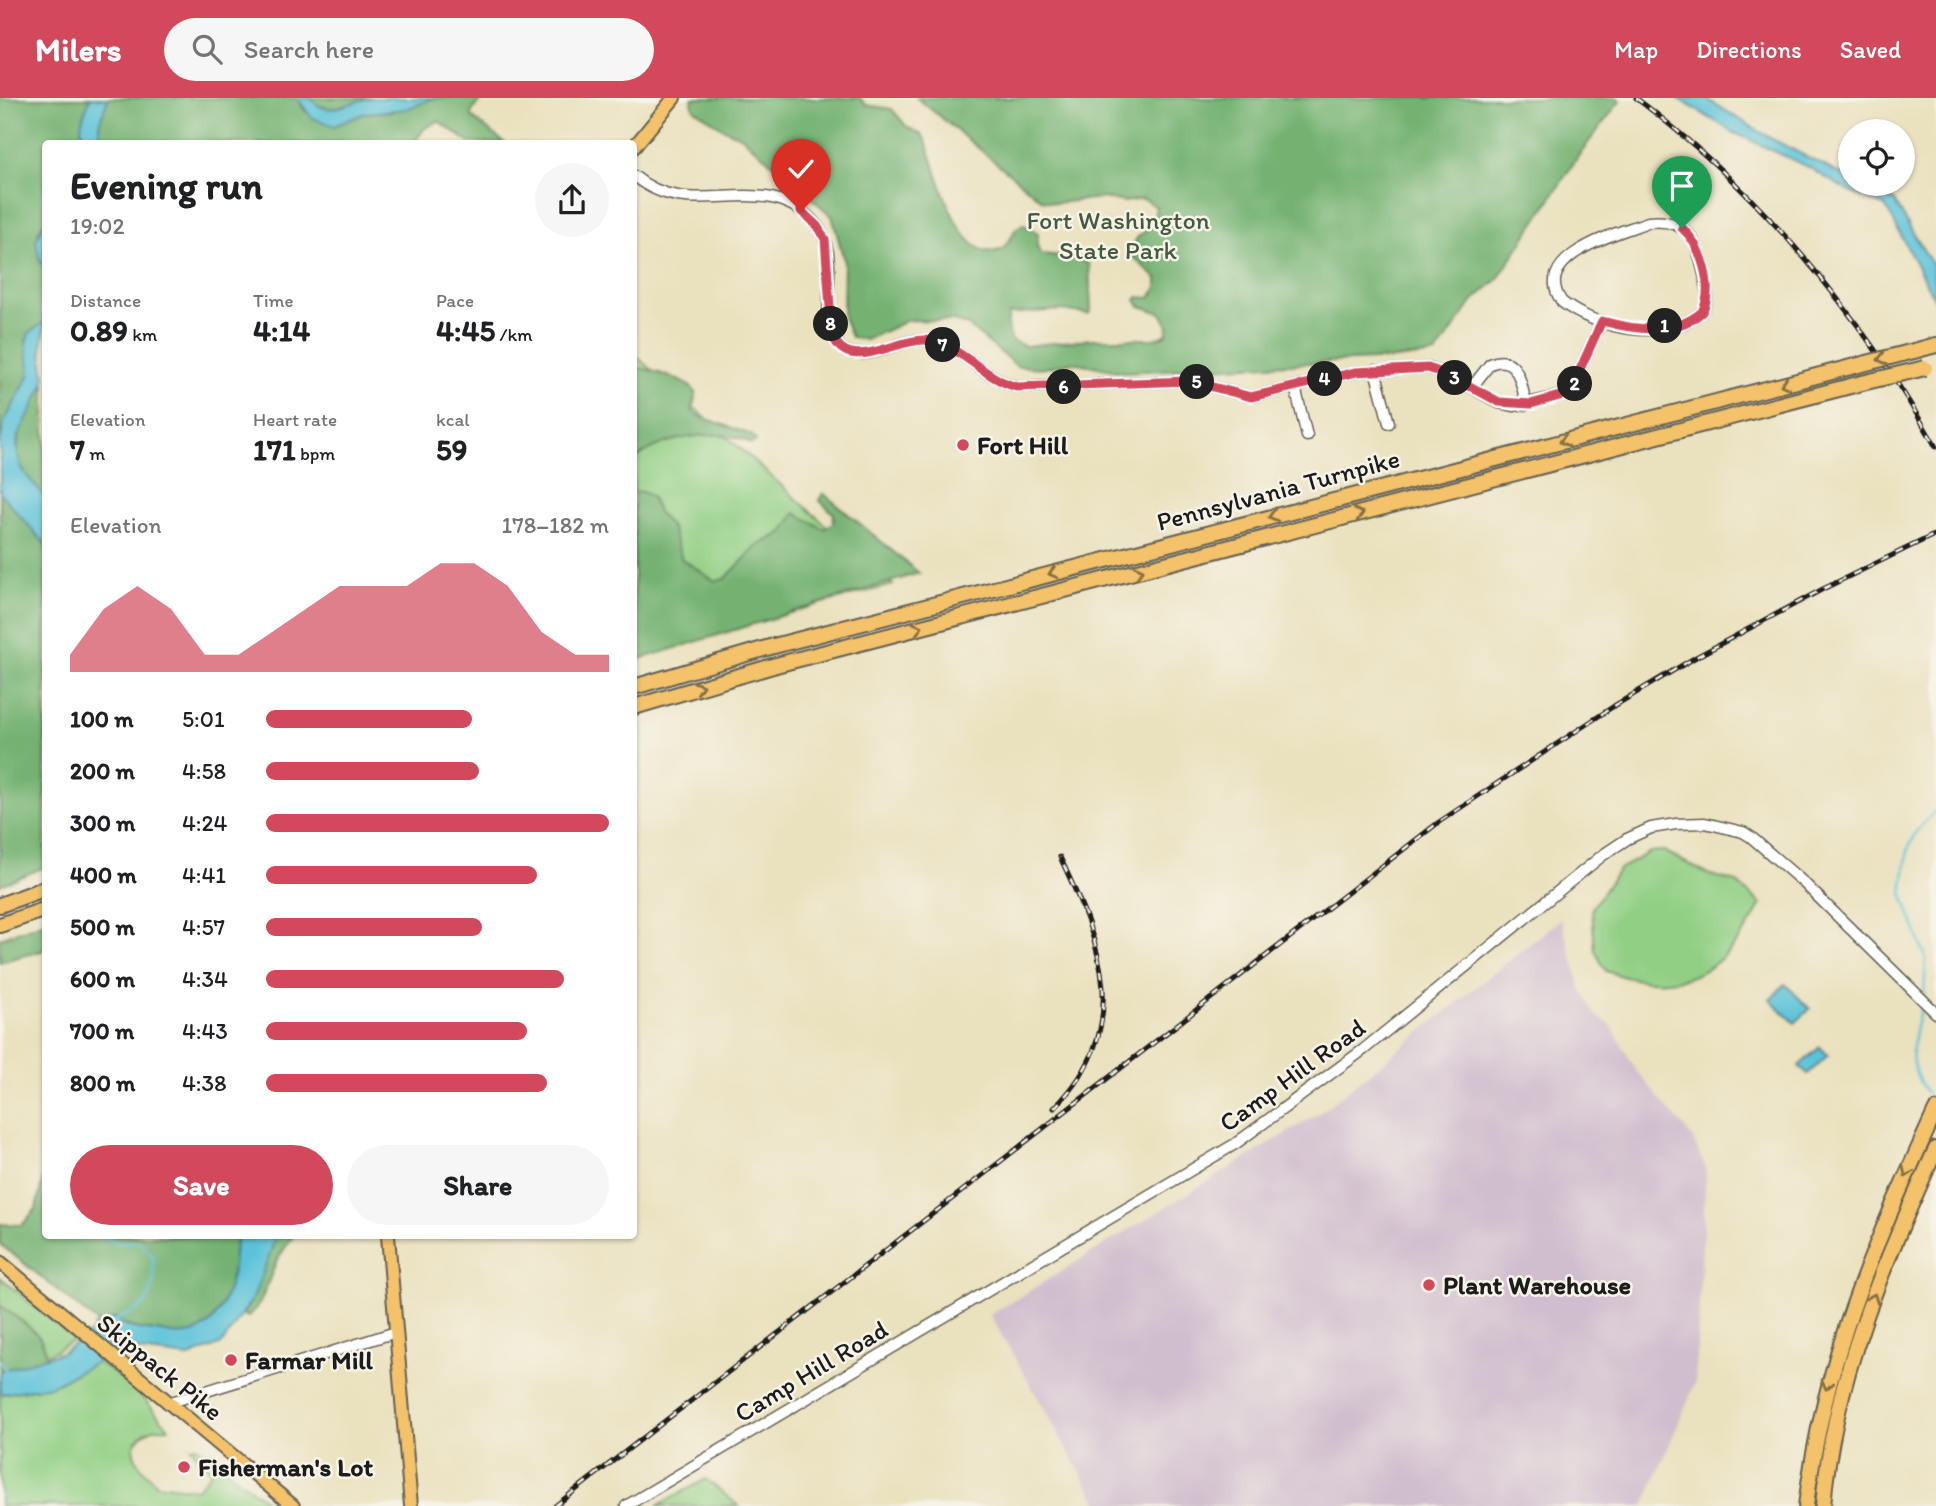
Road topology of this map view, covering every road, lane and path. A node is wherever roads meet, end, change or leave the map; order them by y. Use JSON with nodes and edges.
{"nodes":[{"id":1,"x":674,"y":98,"type":"edge"},
{"id":2,"x":637,"y":143,"type":"edge"},
{"id":3,"x":637,"y":178,"type":"edge"},
{"id":4,"x":1602,"y":321,"type":"junction"},
{"id":5,"x":1936,"y":345,"type":"edge"},
{"id":6,"x":1930,"y":367,"type":"edge"},
{"id":7,"x":1375,"y":370,"type":"junction"},
{"id":8,"x":1295,"y":387,"type":"junction"},
{"id":9,"x":1472,"y":387,"type":"junction"},
{"id":10,"x":1526,"y":405,"type":"junction"},
{"id":11,"x":1389,"y":423,"type":"dead end"},
{"id":12,"x":1307,"y":436,"type":"dead end"},
{"id":13,"x":637,"y":686,"type":"edge"},
{"id":14,"x":637,"y":706,"type":"edge"},
{"id":15,"x":42,"y":889,"type":"edge"},
{"id":16,"x":0,"y":905,"type":"edge"},
{"id":17,"x":42,"y":910,"type":"edge"},
{"id":18,"x":0,"y":925,"type":"edge"},
{"id":19,"x":1933,"y":1010,"type":"edge"},
{"id":20,"x":1936,"y":1110,"type":"edge"},
{"id":21,"x":1936,"y":1149,"type":"edge"},
{"id":22,"x":388,"y":1239,"type":"edge"},
{"id":23,"x":0,"y":1262,"type":"edge"},
{"id":24,"x":397,"y":1332,"type":"junction"},
{"id":25,"x":168,"y":1403,"type":"junction"},
{"id":26,"x":293,"y":1506,"type":"edge"},
{"id":27,"x":411,"y":1506,"type":"edge"},
{"id":28,"x":626,"y":1506,"type":"edge"},
{"id":29,"x":1806,"y":1506,"type":"edge"},
{"id":30,"x":1823,"y":1506,"type":"edge"}],
"edges":[{"from":1,"to":2,"type":"main road"},
{"from":3,"to":8,"type":"street"},
{"from":4,"to":4,"type":"street"},
{"from":4,"to":10,"type":"street"},
{"from":5,"to":13,"type":"highway","name":"Pennsylvania Turnpike","one_way":true,"bridge":true},
{"from":14,"to":6,"type":"highway","name":"Pennsylvania Turnpike","one_way":true,"bridge":true},
{"from":7,"to":8,"type":"street"},
{"from":7,"to":9,"type":"street"},
{"from":7,"to":11,"type":"street"},
{"from":8,"to":12,"type":"street"},
{"from":9,"to":10,"type":"street"},
{"from":9,"to":10,"type":"street"},
{"from":15,"to":16,"type":"highway"},
{"from":17,"to":18,"type":"highway"},
{"from":19,"to":28,"type":"street","name":"Camp Hill Road"},
{"from":20,"to":29,"type":"highway","one_way":true},
{"from":30,"to":21,"type":"highway","one_way":true},
{"from":22,"to":24,"type":"main road"},
{"from":23,"to":25,"type":"main road","name":"Skippack Pike"},
{"from":24,"to":25,"type":"street"},
{"from":24,"to":27,"type":"main road"},
{"from":25,"to":26,"type":"main road","name":"Skippack Pike"}]}
